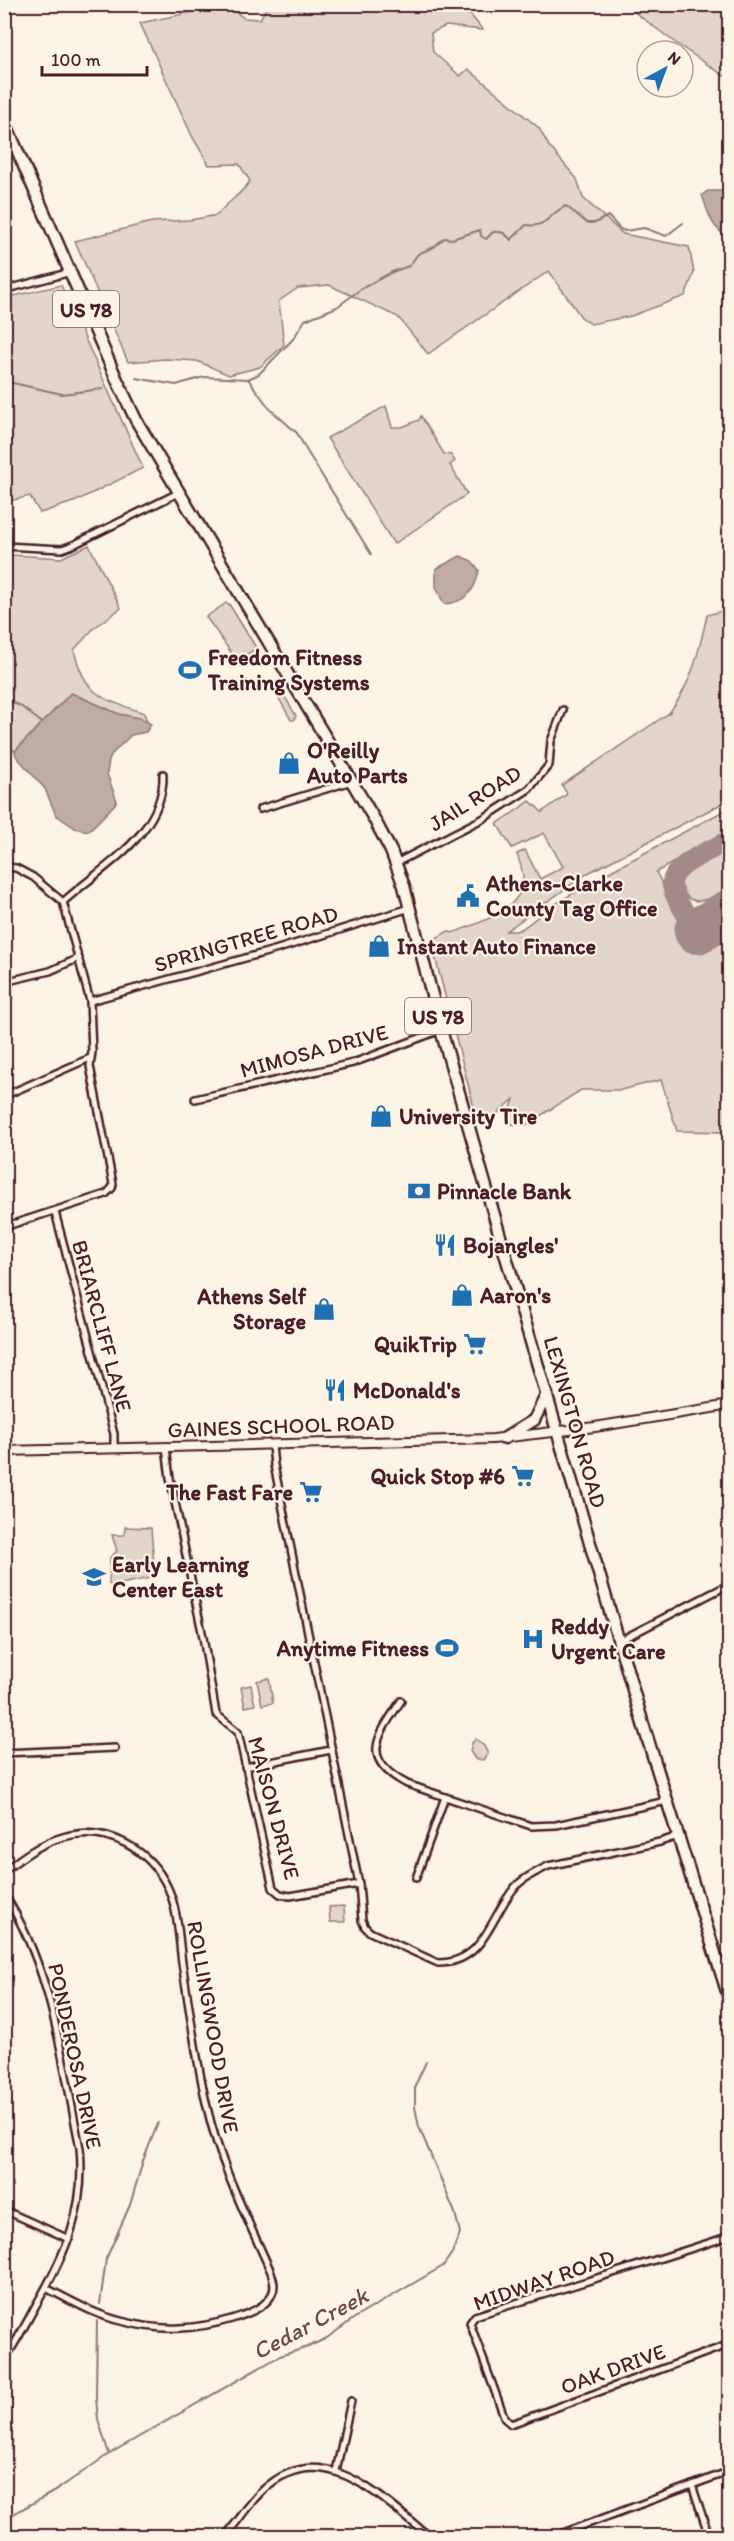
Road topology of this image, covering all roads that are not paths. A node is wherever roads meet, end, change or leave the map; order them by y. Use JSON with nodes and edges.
{"nodes":[{"id":1,"x":4,"y":120,"type":"edge"},
{"id":2,"x":71,"y":272,"type":"junction"},
{"id":3,"x":4,"y":290,"type":"edge"},
{"id":4,"x":178,"y":493,"type":"junction"},
{"id":5,"x":4,"y":546,"type":"edge"},
{"id":6,"x":563,"y":710,"type":"dead end"},
{"id":7,"x":163,"y":774,"type":"dead end"},
{"id":8,"x":352,"y":781,"type":"junction"},
{"id":9,"x":260,"y":809,"type":"dead end"},
{"id":10,"x":396,"y":863,"type":"junction"},
{"id":11,"x":4,"y":867,"type":"edge"},
{"id":12,"x":63,"y":902,"type":"junction"},
{"id":13,"x":410,"y":908,"type":"junction"},
{"id":14,"x":79,"y":958,"type":"junction"},
{"id":15,"x":4,"y":982,"type":"edge"},
{"id":16,"x":90,"y":1000,"type":"junction"},
{"id":17,"x":441,"y":1030,"type":"junction"},
{"id":18,"x":90,"y":1058,"type":"junction"},
{"id":19,"x":4,"y":1096,"type":"edge"},
{"id":20,"x":195,"y":1099,"type":"dead end"},
{"id":21,"x":55,"y":1212,"type":"junction"},
{"id":22,"x":4,"y":1227,"type":"edge"},
{"id":23,"x":547,"y":1394,"type":"junction"},
{"id":24,"x":729,"y":1405,"type":"edge"},
{"id":25,"x":559,"y":1433,"type":"junction"},
{"id":26,"x":505,"y":1438,"type":"junction"},
{"id":27,"x":272,"y":1446,"type":"junction"},
{"id":28,"x":166,"y":1448,"type":"junction"},
{"id":29,"x":114,"y":1449,"type":"junction"},
{"id":30,"x":4,"y":1451,"type":"edge"},
{"id":31,"x":729,"y":1584,"type":"edge"},
{"id":32,"x":619,"y":1641,"type":"junction"},
{"id":33,"x":401,"y":1701,"type":"dead end"},
{"id":34,"x":115,"y":1748,"type":"dead end"},
{"id":35,"x":331,"y":1750,"type":"junction"},
{"id":36,"x":4,"y":1753,"type":"edge"},
{"id":37,"x":245,"y":1767,"type":"junction"},
{"id":38,"x":445,"y":1797,"type":"junction"},
{"id":39,"x":667,"y":1801,"type":"junction"},
{"id":40,"x":678,"y":1836,"type":"junction"},
{"id":41,"x":4,"y":1871,"type":"edge"},
{"id":42,"x":416,"y":1878,"type":"dead end"},
{"id":43,"x":358,"y":1884,"type":"junction"},
{"id":44,"x":4,"y":1894,"type":"edge"},
{"id":45,"x":729,"y":2001,"type":"edge"},
{"id":46,"x":4,"y":2210,"type":"edge"},
{"id":47,"x":729,"y":2236,"type":"edge"},
{"id":48,"x":69,"y":2239,"type":"junction"},
{"id":49,"x":46,"y":2288,"type":"junction"},
{"id":50,"x":729,"y":2344,"type":"edge"},
{"id":51,"x":4,"y":2360,"type":"edge"},
{"id":52,"x":351,"y":2402,"type":"dead end"},
{"id":53,"x":508,"y":2423,"type":"joint"},
{"id":54,"x":336,"y":2471,"type":"junction"},
{"id":55,"x":729,"y":2471,"type":"edge"},
{"id":56,"x":692,"y":2485,"type":"junction"},
{"id":57,"x":570,"y":2534,"type":"edge"},
{"id":58,"x":225,"y":2536,"type":"edge"},
{"id":59,"x":429,"y":2536,"type":"edge"},
{"id":60,"x":555,"y":2536,"type":"edge"},
{"id":61,"x":709,"y":2536,"type":"edge"}],
"edges":[{"from":1,"to":2,"type":"highway","number":"US 78"},
{"from":2,"to":3,"type":"street"},
{"from":2,"to":4,"type":"highway","number":"US 78"},
{"from":4,"to":5,"type":"street"},
{"from":4,"to":8,"type":"highway","number":"US 78"},
{"from":6,"to":10,"type":"street","name":"JAIL ROAD"},
{"from":7,"to":12,"type":"street"},
{"from":8,"to":9,"type":"street"},
{"from":8,"to":10,"type":"highway","name":"LEXINGTON ROAD","number":"US 78"},
{"from":10,"to":13,"type":"highway","name":"LEXINGTON ROAD","number":"US 78"},
{"from":11,"to":12,"type":"street"},
{"from":12,"to":14,"type":"street"},
{"from":13,"to":16,"type":"street","name":"SPRINGTREE ROAD"},
{"from":13,"to":17,"type":"highway","name":"LEXINGTON ROAD","number":"US 78"},
{"from":14,"to":15,"type":"street"},
{"from":14,"to":16,"type":"street"},
{"from":16,"to":18,"type":"street"},
{"from":17,"to":20,"type":"street","name":"MIMOSA DRIVE"},
{"from":17,"to":23,"type":"highway","name":"LEXINGTON ROAD","number":"US 78"},
{"from":18,"to":19,"type":"street"},
{"from":18,"to":21,"type":"street"},
{"from":21,"to":22,"type":"street"},
{"from":21,"to":29,"type":"street","name":"BRIARCLIFF LANE"},
{"from":23,"to":25,"type":"highway","name":"LEXINGTON ROAD","number":"US 78"},
{"from":23,"to":26,"type":"highway"},
{"from":24,"to":25,"type":"main road","name":"GAINES SCHOOL ROAD"},
{"from":25,"to":26,"type":"main road","name":"GAINES SCHOOL ROAD"},
{"from":25,"to":32,"type":"highway","name":"LEXINGTON ROAD","number":"US 78"},
{"from":26,"to":27,"type":"main road","name":"GAINES SCHOOL ROAD"},
{"from":27,"to":28,"type":"main road","name":"GAINES SCHOOL ROAD"},
{"from":27,"to":35,"type":"street"},
{"from":28,"to":29,"type":"main road","name":"GAINES SCHOOL ROAD"},
{"from":28,"to":37,"type":"street","name":"MAISON DRIVE"},
{"from":29,"to":30,"type":"main road","name":"GAINES SCHOOL ROAD"},
{"from":31,"to":32,"type":"street"},
{"from":32,"to":39,"type":"highway","name":"LEXINGTON ROAD","number":"US 78"},
{"from":33,"to":38,"type":"street"},
{"from":34,"to":36,"type":"street"},
{"from":35,"to":37,"type":"street"},
{"from":35,"to":43,"type":"street"},
{"from":37,"to":43,"type":"street","name":"MAISON DRIVE"},
{"from":38,"to":39,"type":"street"},
{"from":38,"to":42,"type":"street"},
{"from":39,"to":40,"type":"highway","name":"LEXINGTON ROAD","number":"US 78"},
{"from":40,"to":43,"type":"street"},
{"from":40,"to":45,"type":"highway","name":"LEXINGTON ROAD","number":"US 78"},
{"from":41,"to":49,"type":"street","name":"ROLLINGWOOD DRIVE"},
{"from":44,"to":48,"type":"street","name":"PONDEROSA DRIVE"},
{"from":46,"to":48,"type":"street"},
{"from":47,"to":53,"type":"street","name":"MIDWAY ROAD"},
{"from":48,"to":49,"type":"street","name":"PONDEROSA DRIVE"},
{"from":49,"to":51,"type":"street","name":"PONDEROSA DRIVE"},
{"from":50,"to":53,"type":"street","name":"OAK DRIVE"},
{"from":52,"to":54,"type":"street"},
{"from":54,"to":58,"type":"street"},
{"from":54,"to":59,"type":"street"},
{"from":55,"to":56,"type":"street"},
{"from":56,"to":57,"type":"street"},
{"from":56,"to":61,"type":"street"},
{"from":57,"to":60,"type":"street"}]}
